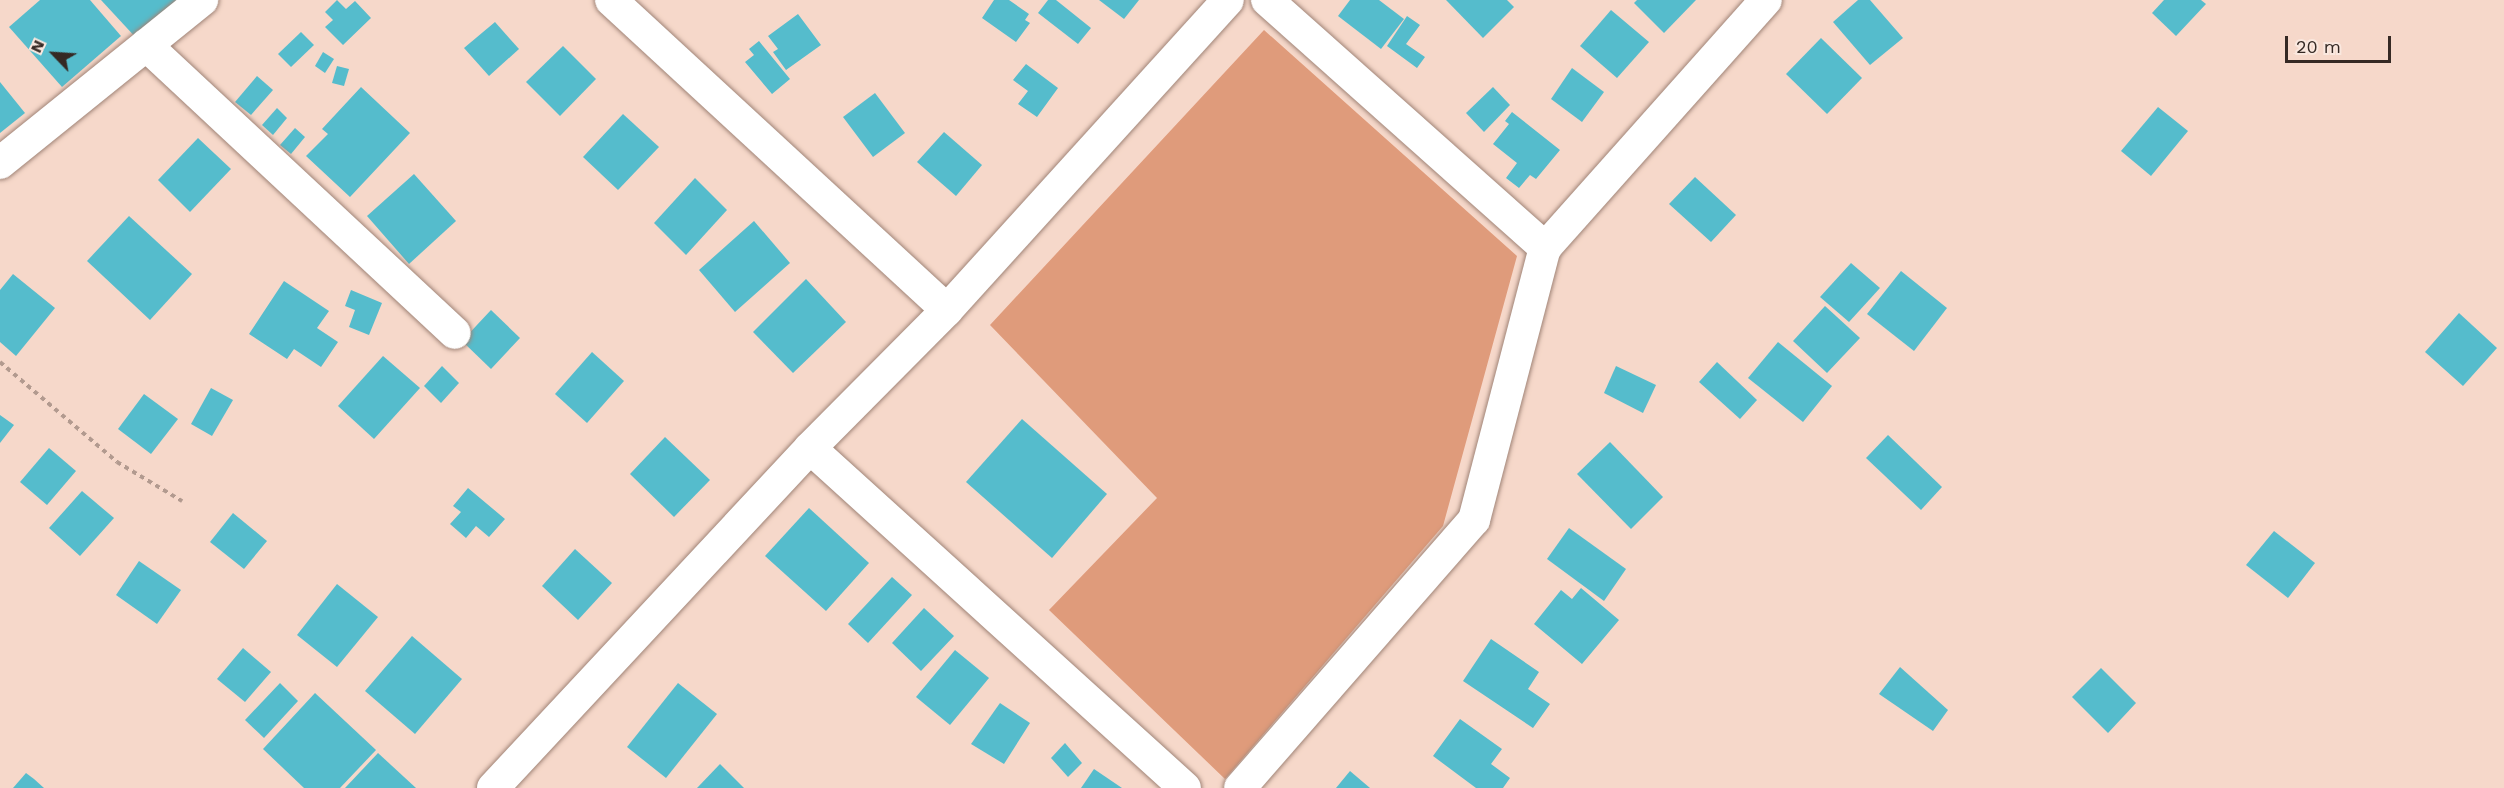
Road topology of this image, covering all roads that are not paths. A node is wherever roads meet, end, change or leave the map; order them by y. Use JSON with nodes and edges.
{"nodes":[{"id":1,"x":202,"y":0,"type":"edge"},
{"id":2,"x":611,"y":0,"type":"edge"},
{"id":3,"x":1228,"y":0,"type":"edge"},
{"id":4,"x":1267,"y":0,"type":"edge"},
{"id":5,"x":1766,"y":0,"type":"edge"},
{"id":6,"x":146,"y":45,"type":"junction"},
{"id":7,"x":0,"y":163,"type":"edge"},
{"id":8,"x":1545,"y":248,"type":"junction"},
{"id":9,"x":947,"y":310,"type":"junction"},
{"id":10,"x":455,"y":333,"type":"dead end"},
{"id":11,"x":810,"y":448,"type":"junction"},
{"id":12,"x":493,"y":788,"type":"edge"},
{"id":13,"x":1185,"y":788,"type":"edge"},
{"id":14,"x":1240,"y":788,"type":"edge"}],
"edges":[{"from":1,"to":6,"type":"street"},
{"from":2,"to":9,"type":"street"},
{"from":3,"to":9,"type":"street"},
{"from":4,"to":8,"type":"street"},
{"from":5,"to":8,"type":"street"},
{"from":6,"to":7,"type":"street"},
{"from":6,"to":10,"type":"street"},
{"from":8,"to":14,"type":"street"},
{"from":9,"to":11,"type":"street"},
{"from":11,"to":12,"type":"street"},
{"from":11,"to":13,"type":"street"}]}
